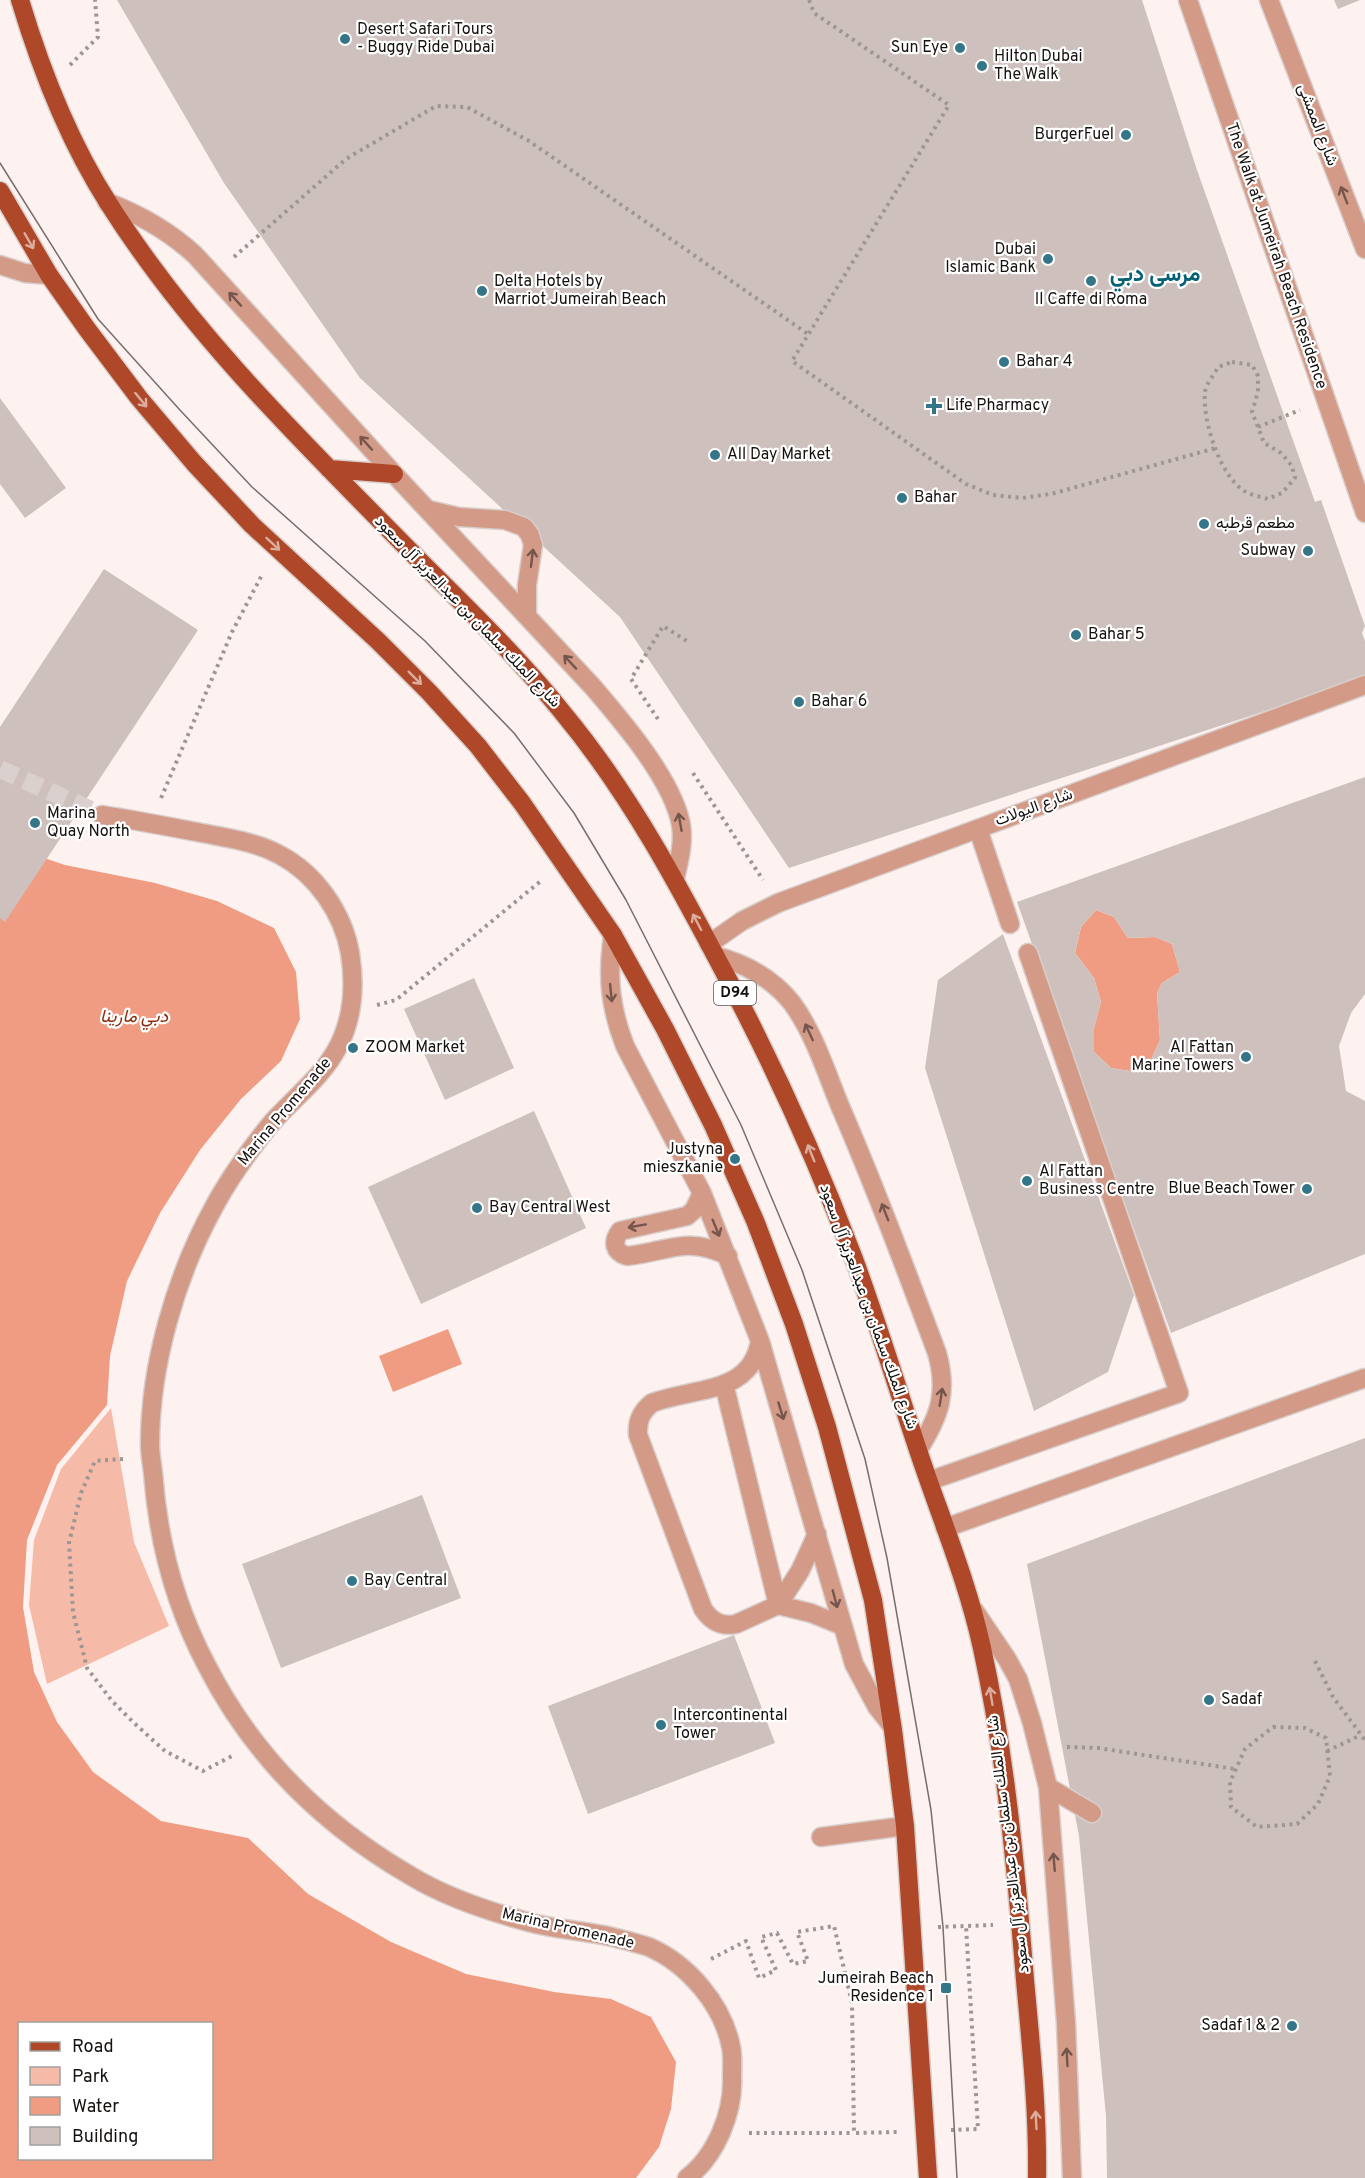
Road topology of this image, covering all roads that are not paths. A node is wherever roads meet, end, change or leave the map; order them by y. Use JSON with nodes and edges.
{"nodes":[{"id":1,"x":20,"y":0,"type":"edge"},
{"id":2,"x":1188,"y":0,"type":"edge"},
{"id":3,"x":1269,"y":0,"type":"edge"},
{"id":4,"x":0,"y":191,"type":"edge"},
{"id":5,"x":107,"y":202,"type":"junction"},
{"id":6,"x":1365,"y":249,"type":"edge"},
{"id":7,"x":0,"y":265,"type":"edge"},
{"id":8,"x":49,"y":275,"type":"junction"},
{"id":9,"x":328,"y":469,"type":"junction"},
{"id":10,"x":394,"y":474,"type":"junction"},
{"id":11,"x":428,"y":510,"type":"junction"},
{"id":12,"x":1365,"y":513,"type":"edge"},
{"id":13,"x":527,"y":616,"type":"junction"},
{"id":14,"x":1365,"y":685,"type":"edge"},
{"id":15,"x":102,"y":814,"type":"tunnel mouth"},
{"id":16,"x":978,"y":829,"type":"junction"},
{"id":17,"x":675,"y":879,"type":"junction"},
{"id":18,"x":1011,"y":924,"type":"dead end"},
{"id":19,"x":613,"y":935,"type":"junction"},
{"id":20,"x":712,"y":950,"type":"junction"},
{"id":21,"x":1028,"y":953,"type":"dead end"},
{"id":22,"x":702,"y":1193,"type":"junction"},
{"id":23,"x":678,"y":1219,"type":"junction"},
{"id":24,"x":684,"y":1245,"type":"junction"},
{"id":25,"x":728,"y":1256,"type":"junction"},
{"id":26,"x":760,"y":1341,"type":"junction"},
{"id":27,"x":1365,"y":1378,"type":"edge"},
{"id":28,"x":724,"y":1384,"type":"junction"},
{"id":29,"x":918,"y":1450,"type":"junction"},
{"id":30,"x":929,"y":1481,"type":"junction"},
{"id":31,"x":945,"y":1528,"type":"junction"},
{"id":32,"x":817,"y":1534,"type":"junction"},
{"id":33,"x":778,"y":1605,"type":"junction"},
{"id":34,"x":973,"y":1609,"type":"junction"},
{"id":35,"x":843,"y":1626,"type":"junction"},
{"id":36,"x":892,"y":1726,"type":"junction"},
{"id":37,"x":1048,"y":1787,"type":"junction"},
{"id":38,"x":1092,"y":1812,"type":"dead end"},
{"id":39,"x":905,"y":1826,"type":"junction"},
{"id":40,"x":821,"y":1837,"type":"dead end"},
{"id":41,"x":687,"y":2178,"type":"edge"},
{"id":42,"x":928,"y":2178,"type":"edge"},
{"id":43,"x":1037,"y":2178,"type":"edge"},
{"id":44,"x":1072,"y":2178,"type":"edge"}],
"edges":[{"from":1,"to":5,"type":"main road","name":"شارع الملك سلمان بن عبدالعزيز آل سعود","number":"D94"},
{"from":2,"to":12,"type":"street","name":"The Walk at Jumeirah Beach Residence"},
{"from":6,"to":3,"type":"street","name":"شارع الممشى","one_way":true},
{"from":4,"to":8,"type":"main road","one_way":true},
{"from":5,"to":9,"type":"main road","name":"شارع الملك سلمان بن عبدالعزيز آل سعود","number":"D94"},
{"from":10,"to":5,"type":"street","one_way":true},
{"from":7,"to":8,"type":"street"},
{"from":8,"to":19,"type":"main road","one_way":true},
{"from":9,"to":10,"type":"main road"},
{"from":9,"to":17,"type":"main road","name":"شارع الملك سلمان بن عبدالعزيز آل سعود","number":"D94"},
{"from":10,"to":11,"type":"street"},
{"from":11,"to":13,"type":"street"},
{"from":13,"to":11,"type":"street","one_way":true},
{"from":17,"to":13,"type":"street","one_way":true},
{"from":14,"to":16,"type":"street","name":"شارع اليولات"},
{"from":15,"to":41,"type":"street","name":"Marina Promenade"},
{"from":16,"to":18,"type":"street"},
{"from":16,"to":20,"type":"street","name":"شارع اليولات"},
{"from":20,"to":17,"type":"main road","name":"شارع الملك سلمان بن عبدالعزيز آل سعود","number":"D94","one_way":true},
{"from":19,"to":22,"type":"street","one_way":true},
{"from":19,"to":36,"type":"main road"},
{"from":29,"to":20,"type":"main road","name":"شارع الملك سلمان بن عبدالعزيز آل سعود","number":"D94","one_way":true},
{"from":29,"to":20,"type":"street","one_way":true},
{"from":21,"to":30,"type":"street"},
{"from":22,"to":23,"type":"street"},
{"from":22,"to":25,"type":"street","one_way":true},
{"from":23,"to":24,"type":"street"},
{"from":23,"to":24,"type":"street","one_way":true},
{"from":24,"to":25,"type":"street"},
{"from":25,"to":26,"type":"street"},
{"from":26,"to":28,"type":"street"},
{"from":26,"to":32,"type":"street","one_way":true},
{"from":27,"to":31,"type":"street"},
{"from":28,"to":33,"type":"street"},
{"from":28,"to":33,"type":"street"},
{"from":29,"to":30,"type":"main road","name":"شارع الملك سلمان بن عبدالعزيز آل سعود","number":"D94"},
{"from":30,"to":31,"type":"main road","name":"شارع الملك سلمان بن عبدالعزيز آل سعود","number":"D94"},
{"from":31,"to":34,"type":"main road","name":"شارع الملك سلمان بن عبدالعزيز آل سعود","number":"D94"},
{"from":32,"to":33,"type":"street"},
{"from":32,"to":35,"type":"street","one_way":true},
{"from":33,"to":35,"type":"street"},
{"from":34,"to":37,"type":"street"},
{"from":43,"to":34,"type":"main road","name":"شارع الملك سلمان بن عبدالعزيز آل سعود","number":"D94","one_way":true},
{"from":35,"to":36,"type":"street"},
{"from":36,"to":39,"type":"main road"},
{"from":37,"to":38,"type":"street"},
{"from":44,"to":37,"type":"street","one_way":true},
{"from":39,"to":40,"type":"street"},
{"from":39,"to":42,"type":"main road"}]}
